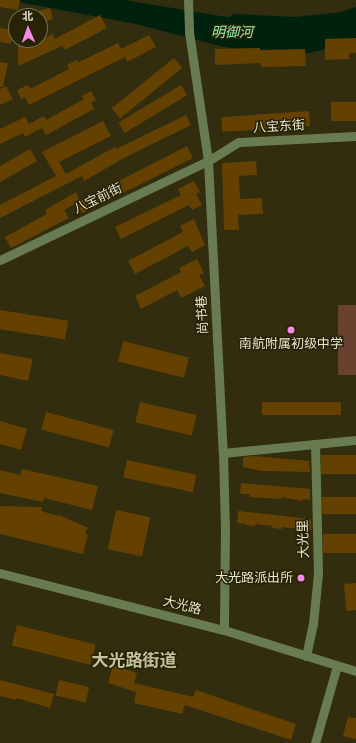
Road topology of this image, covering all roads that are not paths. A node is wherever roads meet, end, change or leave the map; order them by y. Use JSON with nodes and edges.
{"nodes":[{"id":1,"x":188,"y":0,"type":"edge"},
{"id":2,"x":356,"y":136,"type":"edge"},
{"id":3,"x":208,"y":161,"type":"junction"},
{"id":4,"x":0,"y":260,"type":"edge"},
{"id":5,"x":356,"y":440,"type":"edge"},
{"id":6,"x":315,"y":444,"type":"junction"},
{"id":7,"x":223,"y":453,"type":"junction"},
{"id":8,"x":0,"y":573,"type":"edge"},
{"id":9,"x":224,"y":630,"type":"junction"},
{"id":10,"x":306,"y":656,"type":"junction"},
{"id":11,"x":337,"y":666,"type":"junction"},
{"id":12,"x":356,"y":671,"type":"edge"},
{"id":13,"x":314,"y":743,"type":"edge"}],
"edges":[{"from":1,"to":3,"type":"street","name":"尚书巷"},
{"from":2,"to":3,"type":"street","name":"八宝东街"},
{"from":3,"to":4,"type":"street","name":"八宝前街"},
{"from":3,"to":7,"type":"street","name":"尚书巷"},
{"from":5,"to":6,"type":"street"},
{"from":6,"to":7,"type":"street"},
{"from":6,"to":10,"type":"street","name":"大光里"},
{"from":7,"to":9,"type":"street","name":"尚书巷"},
{"from":8,"to":9,"type":"street","name":"大光路"},
{"from":9,"to":10,"type":"street","name":"大光路"},
{"from":10,"to":11,"type":"street","name":"大光路"},
{"from":11,"to":12,"type":"street","name":"大光路"},
{"from":11,"to":13,"type":"street"}]}
